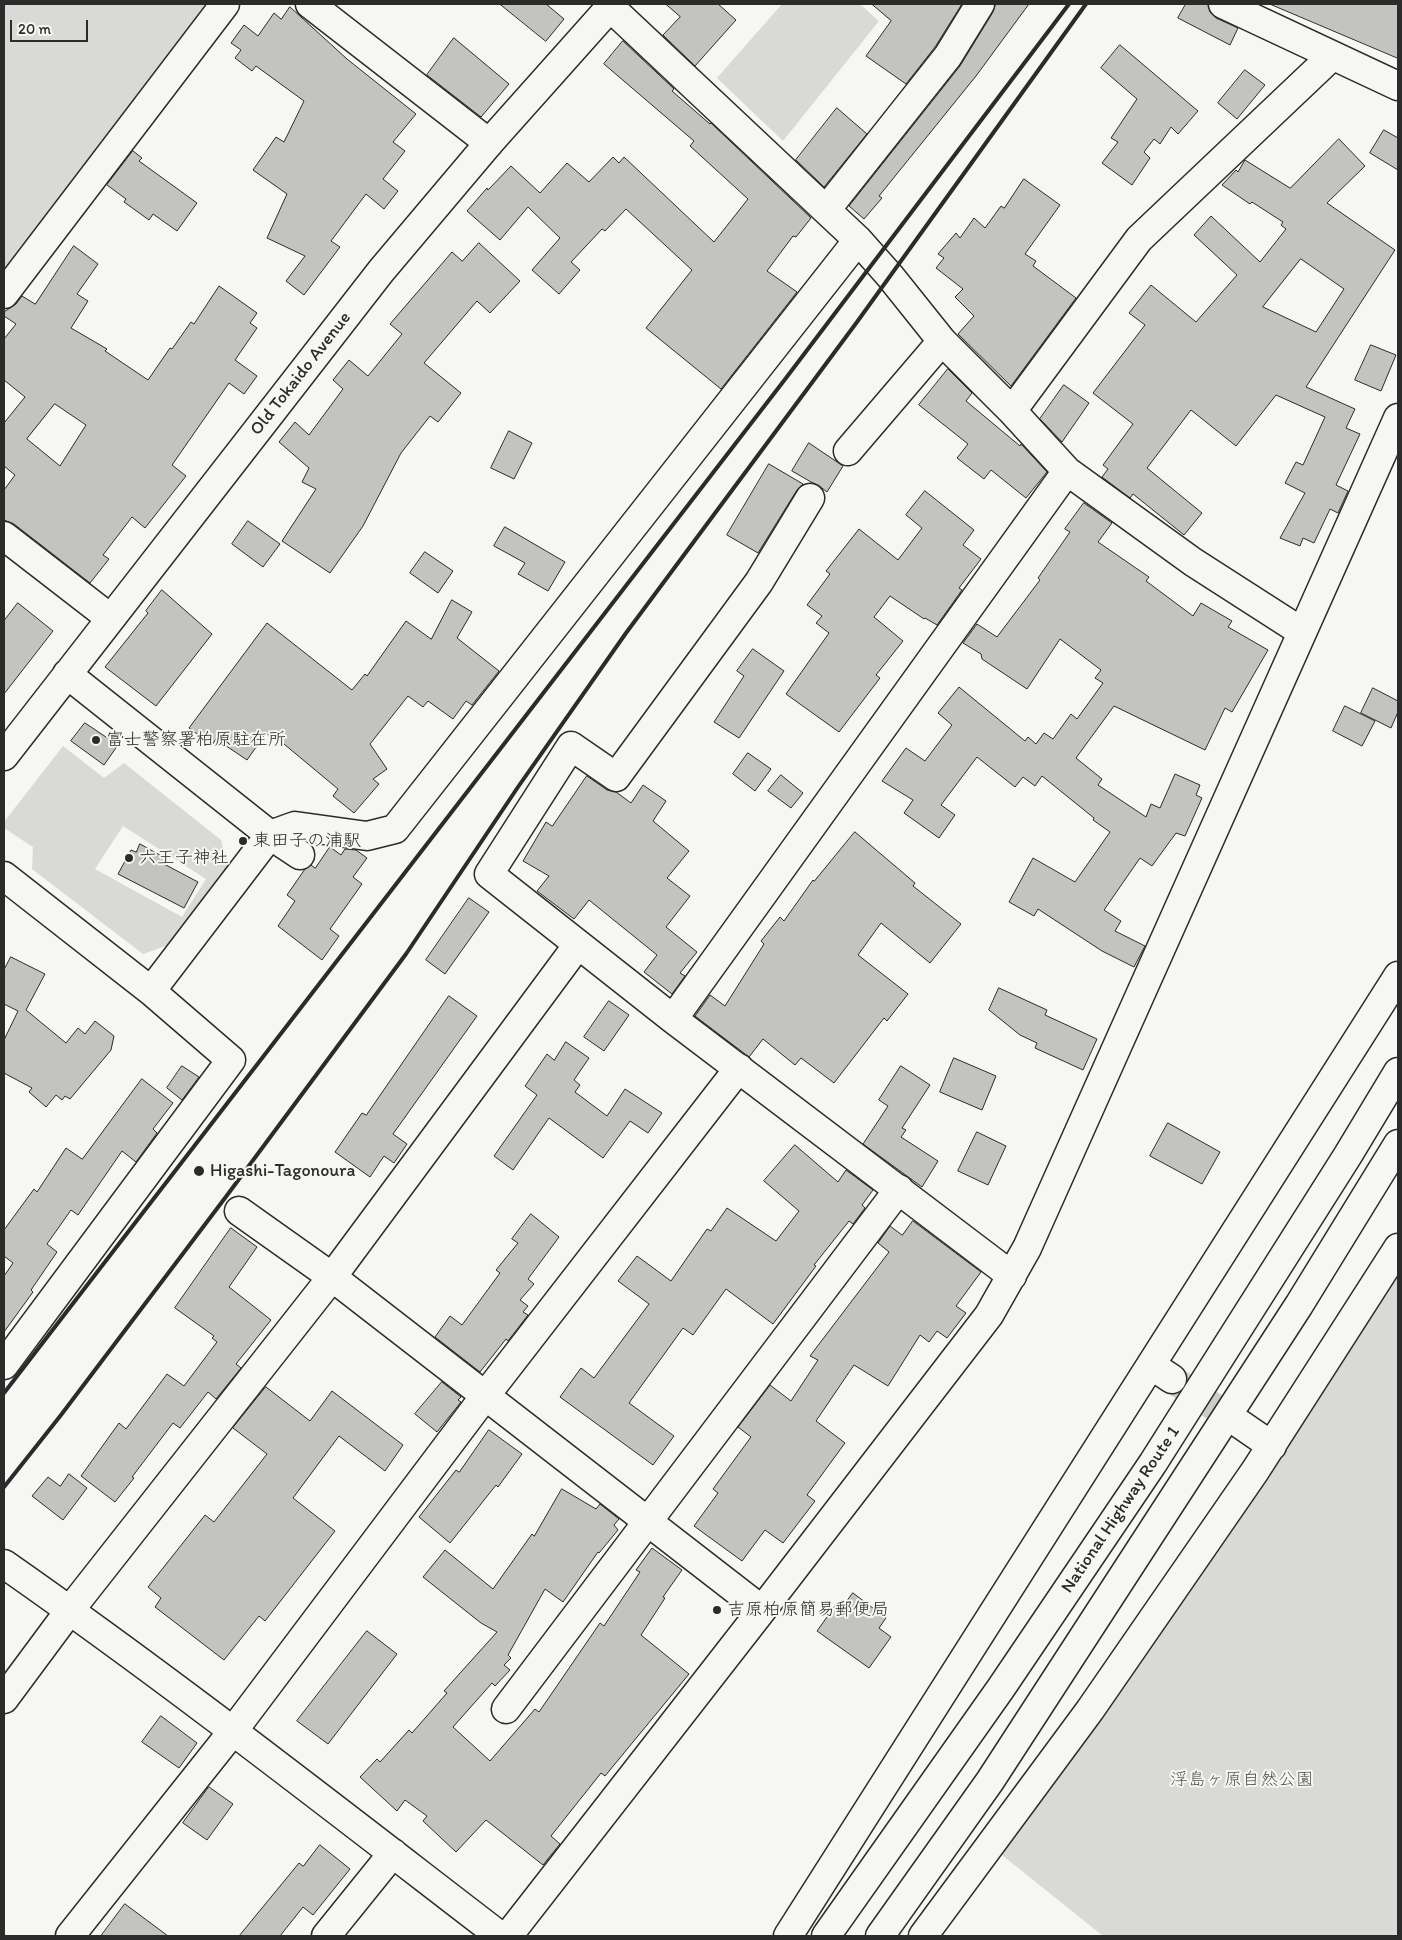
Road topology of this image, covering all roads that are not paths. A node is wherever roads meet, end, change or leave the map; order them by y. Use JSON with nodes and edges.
{"nodes":[{"id":1,"x":225,"y":4,"type":"edge"},
{"id":2,"x":310,"y":4,"type":"edge"},
{"id":3,"x":980,"y":4,"type":"edge"},
{"id":4,"x":1223,"y":4,"type":"edge"},
{"id":5,"x":612,"y":5,"type":"edge"},
{"id":6,"x":1332,"y":56,"type":"junction"},
{"id":7,"x":1398,"y":86,"type":"edge"},
{"id":8,"x":489,"y":144,"type":"junction"},
{"id":9,"x":826,"y":210,"type":"junction"},
{"id":10,"x":858,"y":240,"type":"junction"},
{"id":11,"x":4,"y":294,"type":"edge"},
{"id":12,"x":942,"y":341,"type":"junction"},
{"id":13,"x":1012,"y":411,"type":"junction"},
{"id":14,"x":1398,"y":418,"type":"edge"},
{"id":15,"x":848,"y":451,"type":"dead end"},
{"id":16,"x":1067,"y":471,"type":"junction"},
{"id":17,"x":810,"y":498,"type":"dead end"},
{"id":18,"x":4,"y":536,"type":"edge"},
{"id":19,"x":110,"y":618,"type":"junction"},
{"id":20,"x":1302,"y":632,"type":"junction"},
{"id":21,"x":67,"y":674,"type":"junction"},
{"id":22,"x":4,"y":756,"type":"edge"},
{"id":23,"x":270,"y":835,"type":"junction"},
{"id":24,"x":300,"y":855,"type":"dead end"},
{"id":25,"x":4,"y":876,"type":"edge"},
{"id":26,"x":577,"y":946,"type":"junction"},
{"id":27,"x":1398,"y":976,"type":"edge"},
{"id":28,"x":151,"y":991,"type":"junction"},
{"id":29,"x":673,"y":1019,"type":"junction"},
{"id":30,"x":739,"y":1068,"type":"junction"},
{"id":31,"x":1398,"y":1072,"type":"edge"},
{"id":32,"x":1398,"y":1144,"type":"edge"},
{"id":33,"x":899,"y":1189,"type":"junction"},
{"id":34,"x":239,"y":1211,"type":"dead end"},
{"id":35,"x":1398,"y":1248,"type":"edge"},
{"id":36,"x":1012,"y":1276,"type":"junction"},
{"id":37,"x":332,"y":1277,"type":"junction"},
{"id":38,"x":8,"y":1351,"type":"edge"},
{"id":39,"x":485,"y":1396,"type":"junction"},
{"id":40,"x":1240,"y":1424,"type":"tunnel mouth"},
{"id":41,"x":1272,"y":1446,"type":"junction"},
{"id":42,"x":648,"y":1522,"type":"junction"},
{"id":43,"x":4,"y":1564,"type":"edge"},
{"id":44,"x":70,"y":1610,"type":"junction"},
{"id":45,"x":762,"y":1610,"type":"junction"},
{"id":46,"x":4,"y":1699,"type":"edge"},
{"id":47,"x":506,"y":1709,"type":"dead end"},
{"id":48,"x":233,"y":1731,"type":"junction"},
{"id":49,"x":393,"y":1853,"type":"junction"},
{"id":50,"x":70,"y":1936,"type":"edge"},
{"id":51,"x":326,"y":1936,"type":"edge"},
{"id":52,"x":500,"y":1936,"type":"edge"},
{"id":53,"x":508,"y":1936,"type":"edge"},
{"id":54,"x":788,"y":1936,"type":"edge"},
{"id":55,"x":826,"y":1936,"type":"edge"},
{"id":56,"x":880,"y":1936,"type":"edge"},
{"id":57,"x":923,"y":1936,"type":"edge"}],
"edges":[{"from":1,"to":11,"type":"main road"},
{"from":2,"to":8,"type":"main road"},
{"from":3,"to":9,"type":"main road"},
{"from":4,"to":6,"type":"main road"},
{"from":5,"to":8,"type":"main road","name":"Old Tokaido Avenue"},
{"from":5,"to":9,"type":"main road"},
{"from":6,"to":7,"type":"main road"},
{"from":6,"to":13,"type":"main road"},
{"from":8,"to":19,"type":"main road","name":"Old Tokaido Avenue"},
{"from":9,"to":10,"type":"main road"},
{"from":10,"to":12,"type":"main road"},
{"from":10,"to":23,"type":"main road"},
{"from":12,"to":13,"type":"main road"},
{"from":12,"to":15,"type":"main road"},
{"from":13,"to":16,"type":"main road"},
{"from":14,"to":20,"type":"main road"},
{"from":16,"to":20,"type":"main road"},
{"from":16,"to":29,"type":"main road"},
{"from":17,"to":26,"type":"main road"},
{"from":18,"to":19,"type":"main road"},
{"from":19,"to":21,"type":"main road","name":"Old Tokaido Avenue"},
{"from":20,"to":36,"type":"main road"},
{"from":21,"to":22,"type":"main road","name":"Old Tokaido Avenue"},
{"from":21,"to":23,"type":"main road"},
{"from":23,"to":24,"type":"main road"},
{"from":23,"to":28,"type":"main road"},
{"from":25,"to":28,"type":"main road"},
{"from":26,"to":29,"type":"main road"},
{"from":26,"to":37,"type":"main road"},
{"from":27,"to":54,"type":"main road"},
{"from":28,"to":38,"type":"main road"},
{"from":29,"to":30,"type":"main road"},
{"from":30,"to":33,"type":"main road"},
{"from":30,"to":39,"type":"main road"},
{"from":31,"to":55,"type":"main road","name":"National Highway Route 1"},
{"from":32,"to":56,"type":"main road","name":"National Highway Route 1"},
{"from":33,"to":36,"type":"main road"},
{"from":33,"to":42,"type":"main road"},
{"from":34,"to":37,"type":"main road"},
{"from":35,"to":41,"type":"main road"},
{"from":36,"to":45,"type":"main road"},
{"from":37,"to":39,"type":"main road"},
{"from":37,"to":44,"type":"main road"},
{"from":39,"to":42,"type":"main road"},
{"from":39,"to":48,"type":"main road"},
{"from":40,"to":41,"type":"main road"},
{"from":41,"to":57,"type":"main road"},
{"from":42,"to":45,"type":"main road"},
{"from":42,"to":47,"type":"main road"},
{"from":43,"to":44,"type":"main road"},
{"from":44,"to":46,"type":"main road"},
{"from":44,"to":48,"type":"main road"},
{"from":45,"to":53,"type":"main road"},
{"from":48,"to":49,"type":"main road"},
{"from":48,"to":50,"type":"main road"},
{"from":49,"to":51,"type":"main road"},
{"from":49,"to":52,"type":"main road"}]}
